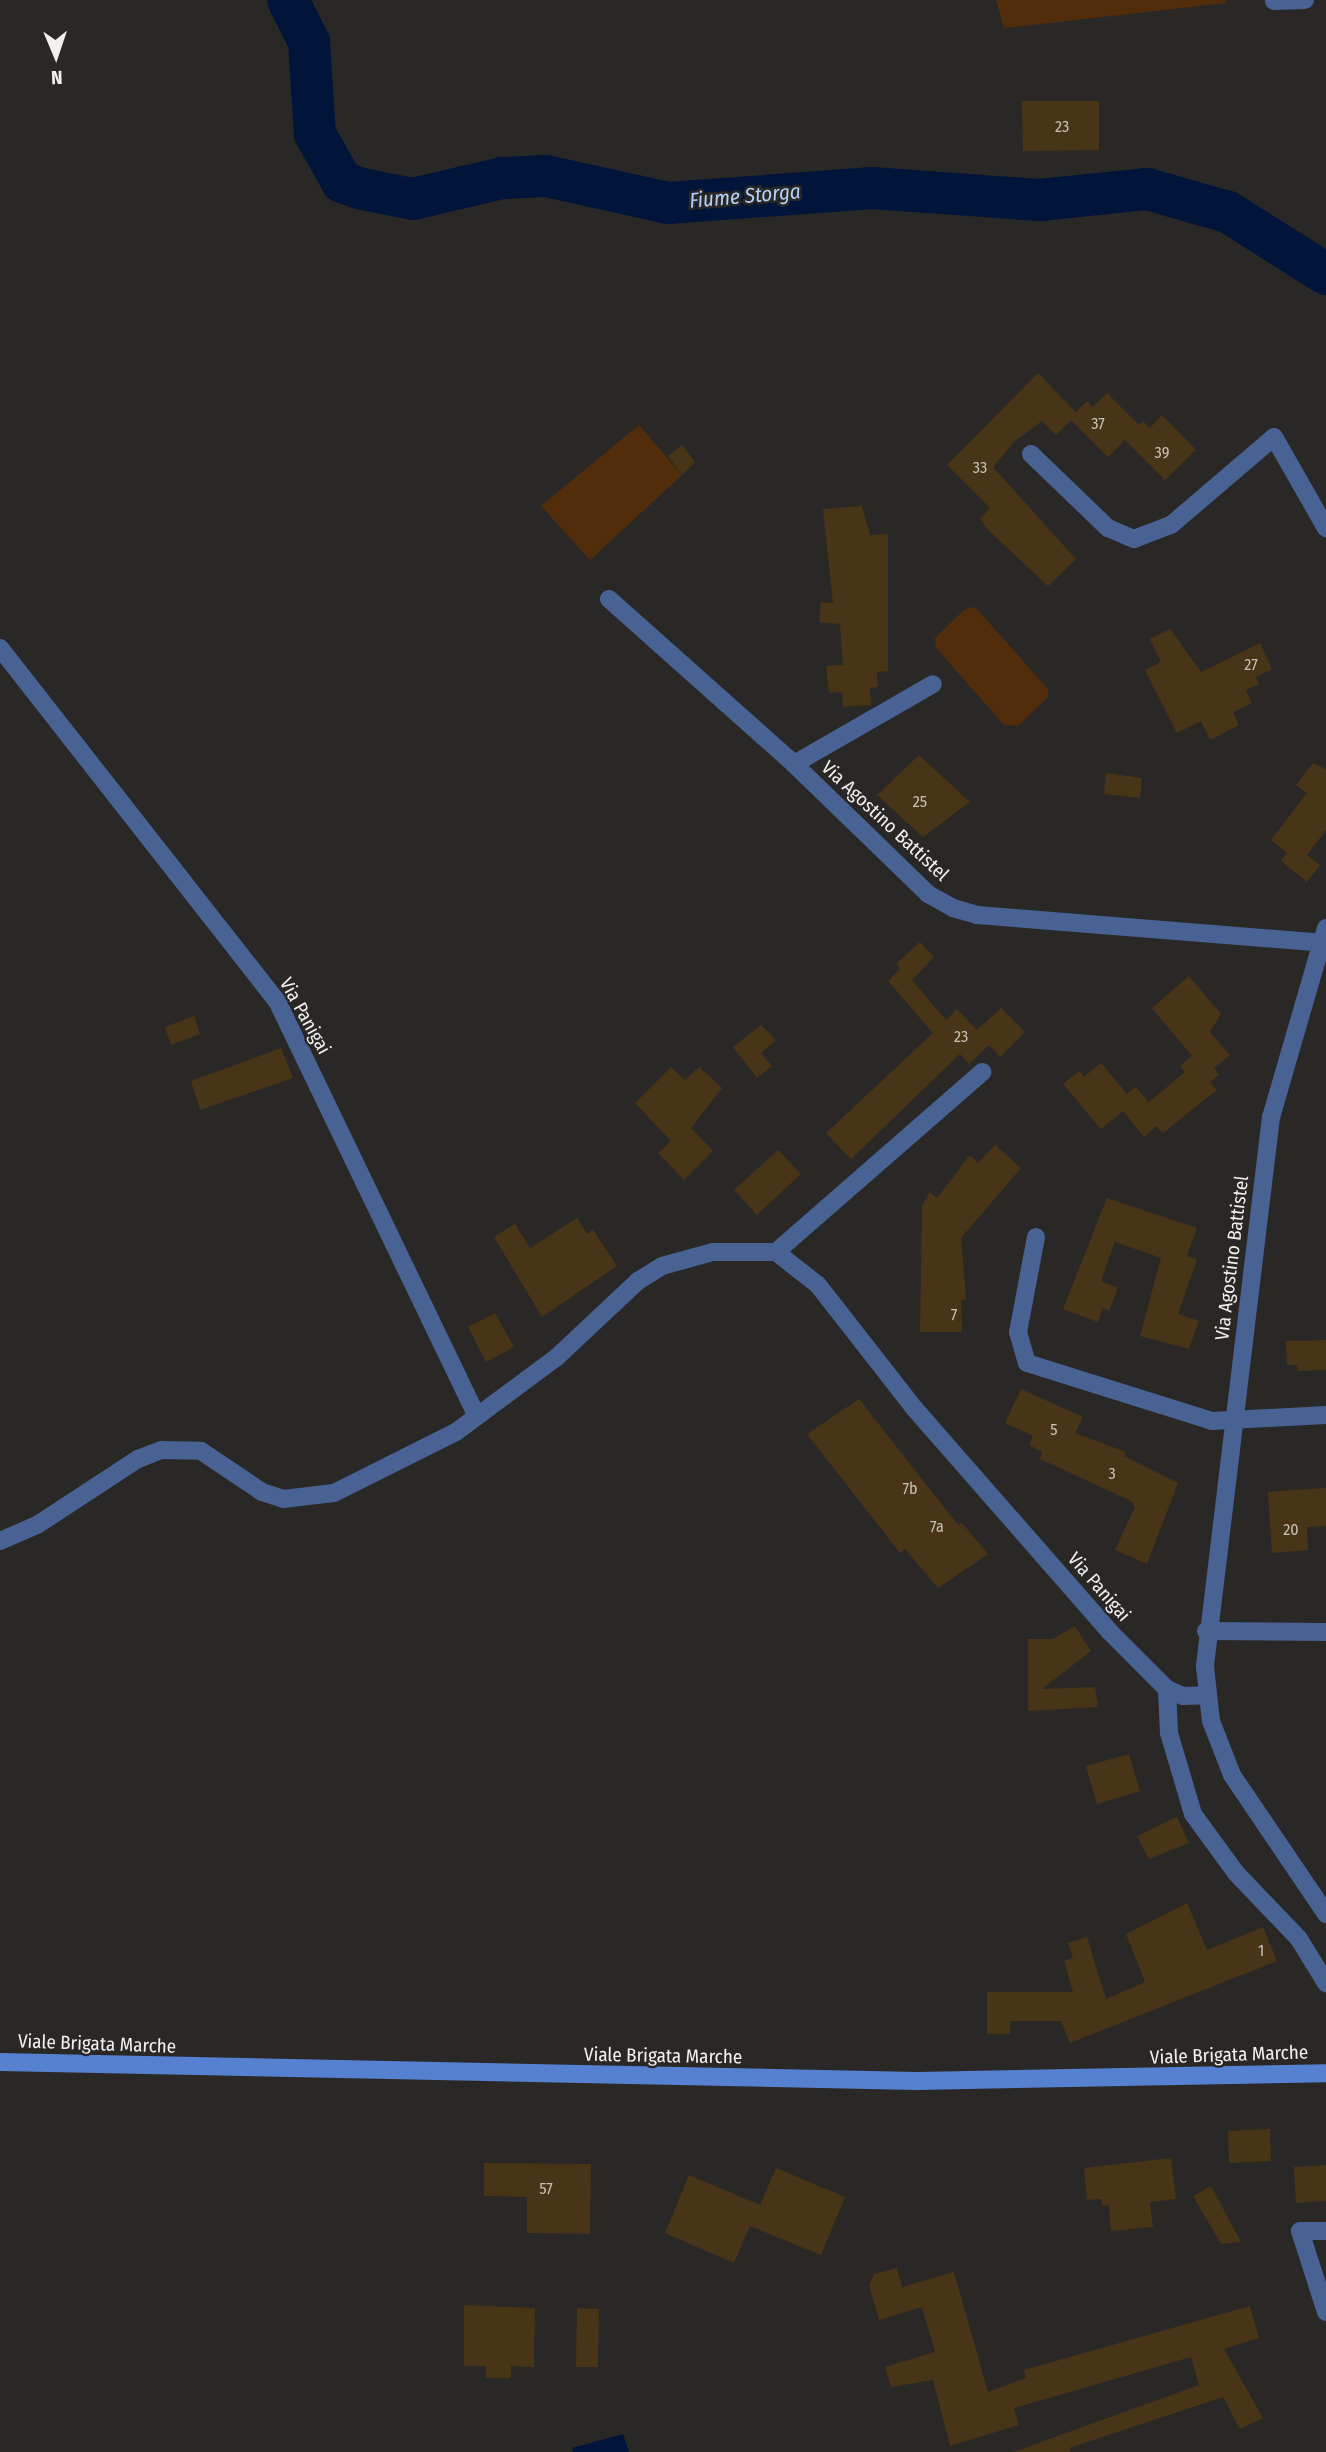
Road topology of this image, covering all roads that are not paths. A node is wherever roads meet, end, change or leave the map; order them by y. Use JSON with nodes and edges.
{"nodes":[{"id":1,"x":1305,"y":0,"type":"edge"},
{"id":2,"x":1274,"y":1,"type":"edge"},
{"id":3,"x":1031,"y":454,"type":"dead end"},
{"id":4,"x":1326,"y":528,"type":"edge"},
{"id":5,"x":610,"y":599,"type":"dead end"},
{"id":6,"x":0,"y":648,"type":"edge"},
{"id":7,"x":933,"y":684,"type":"dead end"},
{"id":8,"x":794,"y":764,"type":"junction"},
{"id":9,"x":1324,"y":937,"type":"edge"},
{"id":10,"x":982,"y":1072,"type":"dead end"},
{"id":11,"x":1036,"y":1237,"type":"dead end"},
{"id":12,"x":776,"y":1252,"type":"junction"},
{"id":13,"x":1326,"y":1415,"type":"edge"},
{"id":14,"x":477,"y":1416,"type":"junction"},
{"id":15,"x":1233,"y":1419,"type":"junction"},
{"id":16,"x":0,"y":1541,"type":"edge"},
{"id":17,"x":1206,"y":1631,"type":"junction"},
{"id":18,"x":1326,"y":1632,"type":"edge"},
{"id":19,"x":1167,"y":1689,"type":"junction"},
{"id":20,"x":1207,"y":1695,"type":"junction"},
{"id":21,"x":1326,"y":1914,"type":"edge"},
{"id":22,"x":1326,"y":1983,"type":"edge"},
{"id":23,"x":0,"y":2062,"type":"edge"},
{"id":24,"x":1326,"y":2073,"type":"edge"},
{"id":25,"x":1326,"y":2231,"type":"edge"},
{"id":26,"x":1326,"y":2312,"type":"edge"}],
"edges":[{"from":1,"to":2,"type":"street"},
{"from":3,"to":4,"type":"street"},
{"from":5,"to":8,"type":"street","name":"Via Agostino Battistel"},
{"from":6,"to":14,"type":"street","name":"Via Panigai"},
{"from":7,"to":8,"type":"street"},
{"from":8,"to":9,"type":"street","name":"Via Agostino Battistel"},
{"from":9,"to":15,"type":"street","name":"Via Agostino Battistel"},
{"from":10,"to":12,"type":"street"},
{"from":11,"to":15,"type":"street"},
{"from":12,"to":14,"type":"street"},
{"from":12,"to":19,"type":"street","name":"Via Panigai"},
{"from":13,"to":15,"type":"street"},
{"from":14,"to":16,"type":"street"},
{"from":15,"to":17,"type":"street","name":"Via Agostino Battistel"},
{"from":17,"to":18,"type":"street"},
{"from":17,"to":20,"type":"street","name":"Via Agostino Battistel"},
{"from":19,"to":20,"type":"street"},
{"from":19,"to":22,"type":"street"},
{"from":20,"to":21,"type":"street","name":"Via Agostino Battistel"},
{"from":23,"to":24,"type":"street","name":"Viale Brigata Marche"},
{"from":25,"to":26,"type":"street"}]}
